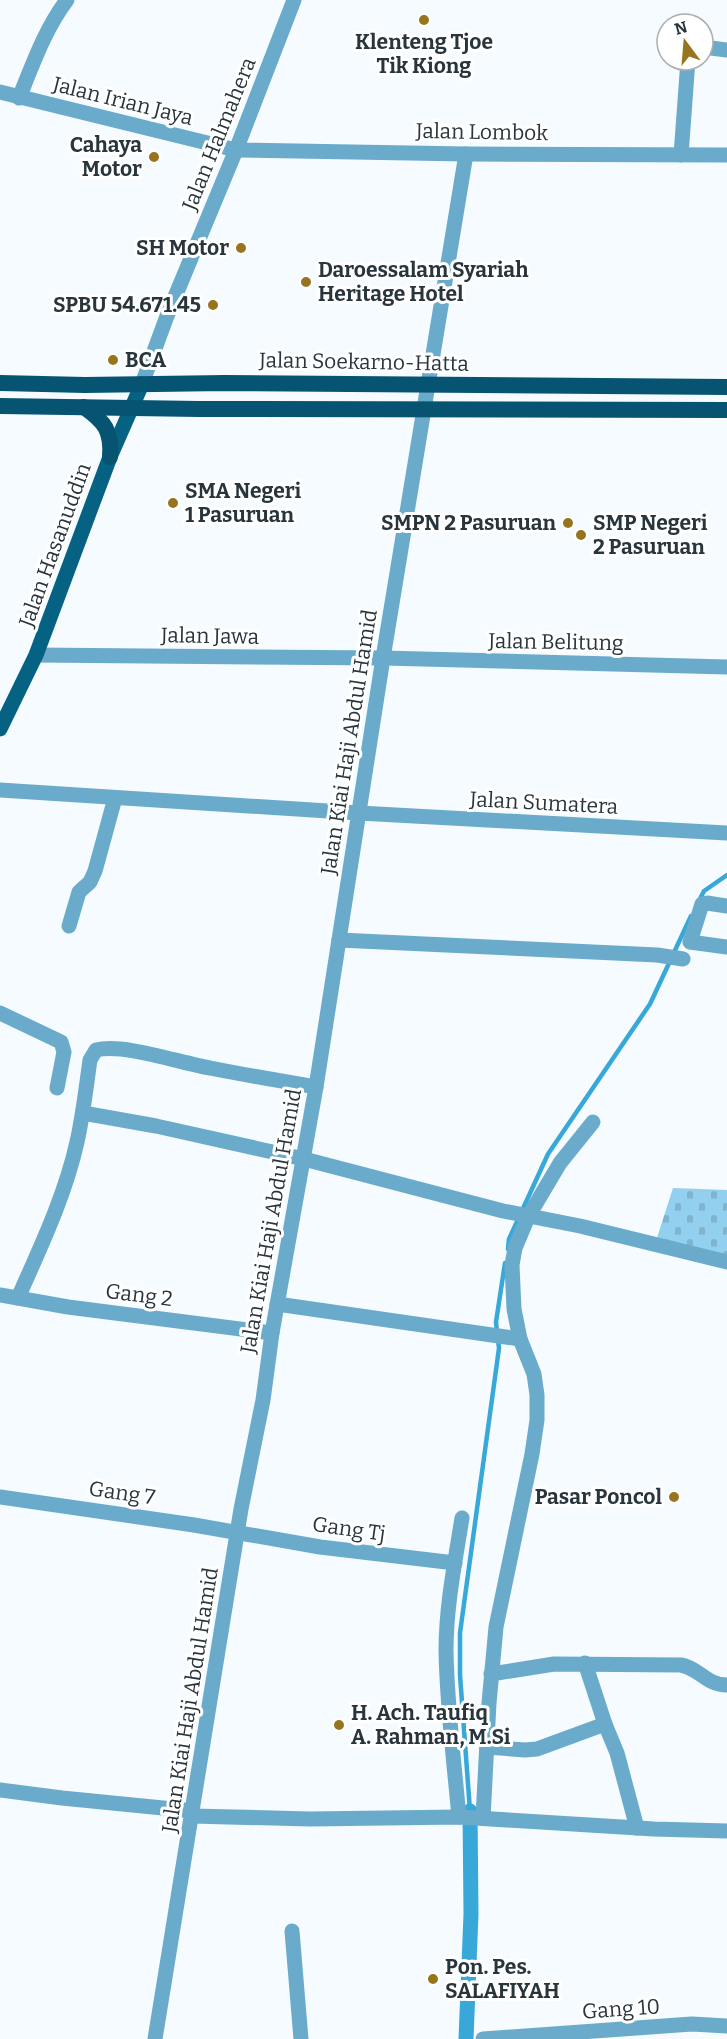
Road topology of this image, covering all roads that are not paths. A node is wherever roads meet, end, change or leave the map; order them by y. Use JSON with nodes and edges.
{"nodes":[{"id":1,"x":67,"y":0,"type":"edge"},
{"id":2,"x":294,"y":0,"type":"edge"},
{"id":3,"x":687,"y":72,"type":"edge"},
{"id":4,"x":0,"y":93,"type":"edge"},
{"id":5,"x":19,"y":98,"type":"junction"},
{"id":6,"x":236,"y":150,"type":"junction"},
{"id":7,"x":466,"y":154,"type":"junction"},
{"id":8,"x":681,"y":155,"type":"junction"},
{"id":9,"x":727,"y":155,"type":"edge"},
{"id":10,"x":0,"y":384,"type":"edge"},
{"id":11,"x":142,"y":384,"type":"junction"},
{"id":12,"x":428,"y":385,"type":"junction"},
{"id":13,"x":727,"y":387,"type":"edge"},
{"id":14,"x":0,"y":406,"type":"edge"},
{"id":15,"x":84,"y":407,"type":"junction"},
{"id":16,"x":132,"y":408,"type":"junction"},
{"id":17,"x":424,"y":409,"type":"junction"},
{"id":18,"x":727,"y":410,"type":"edge"},
{"id":19,"x":110,"y":457,"type":"junction"},
{"id":20,"x":36,"y":655,"type":"junction"},
{"id":21,"x":383,"y":658,"type":"junction"},
{"id":22,"x":727,"y":667,"type":"edge"},
{"id":23,"x":0,"y":729,"type":"edge"},
{"id":24,"x":0,"y":790,"type":"edge"},
{"id":25,"x":115,"y":798,"type":"junction"},
{"id":26,"x":358,"y":813,"type":"junction"},
{"id":27,"x":727,"y":833,"type":"edge"},
{"id":28,"x":727,"y":906,"type":"edge"},
{"id":29,"x":69,"y":926,"type":"dead end"},
{"id":30,"x":339,"y":940,"type":"junction"},
{"id":31,"x":727,"y":948,"type":"edge"},
{"id":32,"x":680,"y":958,"type":"dead end"},
{"id":33,"x":0,"y":1013,"type":"edge"},
{"id":34,"x":316,"y":1087,"type":"junction"},
{"id":35,"x":57,"y":1088,"type":"dead end"},
{"id":36,"x":83,"y":1113,"type":"junction"},
{"id":37,"x":592,"y":1122,"type":"dead end"},
{"id":38,"x":304,"y":1159,"type":"junction"},
{"id":39,"x":526,"y":1216,"type":"junction"},
{"id":40,"x":727,"y":1262,"type":"edge"},
{"id":41,"x":0,"y":1295,"type":"edge"},
{"id":42,"x":18,"y":1298,"type":"junction"},
{"id":43,"x":278,"y":1304,"type":"junction"},
{"id":44,"x":272,"y":1334,"type":"junction"},
{"id":45,"x":513,"y":1337,"type":"junction"},
{"id":46,"x":0,"y":1497,"type":"edge"},
{"id":47,"x":462,"y":1518,"type":"dead end"},
{"id":48,"x":238,"y":1532,"type":"junction"},
{"id":49,"x":455,"y":1563,"type":"junction"},
{"id":50,"x":585,"y":1663,"type":"junction"},
{"id":51,"x":491,"y":1674,"type":"junction"},
{"id":52,"x":727,"y":1684,"type":"edge"},
{"id":53,"x":605,"y":1724,"type":"junction"},
{"id":54,"x":487,"y":1747,"type":"junction"},
{"id":55,"x":0,"y":1790,"type":"edge"},
{"id":56,"x":192,"y":1813,"type":"junction"},
{"id":57,"x":460,"y":1817,"type":"junction"},
{"id":58,"x":482,"y":1818,"type":"junction"},
{"id":59,"x":638,"y":1828,"type":"junction"},
{"id":60,"x":727,"y":1831,"type":"edge"},
{"id":61,"x":292,"y":1931,"type":"dead end"},
{"id":62,"x":727,"y":2026,"type":"edge"},
{"id":63,"x":155,"y":2039,"type":"edge"},
{"id":64,"x":302,"y":2039,"type":"edge"},
{"id":65,"x":483,"y":2039,"type":"edge"}],
"edges":[{"from":1,"to":5,"type":"street"},
{"from":2,"to":6,"type":"street","name":"Jalan Halmahera"},
{"from":3,"to":8,"type":"street"},
{"from":4,"to":5,"type":"street","name":"Jalan Irian Jaya"},
{"from":5,"to":6,"type":"street","name":"Jalan Irian Jaya"},
{"from":6,"to":7,"type":"street","name":"Jalan Lombok"},
{"from":6,"to":11,"type":"street","name":"Jalan Halmahera"},
{"from":7,"to":8,"type":"street","name":"Jalan Lombok"},
{"from":7,"to":12,"type":"street","name":"Jalan Kiai Haji Abdul Hamid"},
{"from":8,"to":9,"type":"street","name":"Jalan Lombok"},
{"from":10,"to":11,"type":"highway","name":"Jalan Soekarno-Hatta"},
{"from":11,"to":12,"type":"highway","name":"Jalan Soekarno-Hatta"},
{"from":11,"to":16,"type":"main road","name":"Jalan Hasanuddin"},
{"from":12,"to":13,"type":"highway","name":"Jalan Soekarno-Hatta"},
{"from":12,"to":17,"type":"street","name":"Jalan Kiai Haji Abdul Hamid"},
{"from":14,"to":15,"type":"highway"},
{"from":15,"to":16,"type":"highway"},
{"from":15,"to":19,"type":"highway"},
{"from":16,"to":17,"type":"highway"},
{"from":16,"to":19,"type":"main road","name":"Jalan Hasanuddin"},
{"from":17,"to":18,"type":"highway"},
{"from":17,"to":21,"type":"street","name":"Jalan Kiai Haji Abdul Hamid"},
{"from":19,"to":20,"type":"main road","name":"Jalan Hasanuddin"},
{"from":20,"to":21,"type":"street","name":"Jalan Jawa"},
{"from":20,"to":23,"type":"main road","name":"Jalan Hasanuddin"},
{"from":21,"to":22,"type":"street","name":"Jalan Belitung"},
{"from":21,"to":26,"type":"street","name":"Jalan Kiai Haji Abdul Hamid"},
{"from":24,"to":25,"type":"street","name":"Jalan Sumatera"},
{"from":25,"to":26,"type":"street","name":"Jalan Sumatera"},
{"from":25,"to":29,"type":"street"},
{"from":26,"to":27,"type":"street","name":"Jalan Sumatera"},
{"from":26,"to":30,"type":"street","name":"Jalan Kiai Haji Abdul Hamid"},
{"from":28,"to":31,"type":"street"},
{"from":30,"to":32,"type":"street"},
{"from":30,"to":34,"type":"street","name":"Jalan Kiai Haji Abdul Hamid"},
{"from":33,"to":35,"type":"street"},
{"from":34,"to":36,"type":"street"},
{"from":34,"to":38,"type":"street","name":"Jalan Kiai Haji Abdul Hamid"},
{"from":36,"to":38,"type":"street"},
{"from":36,"to":42,"type":"street"},
{"from":37,"to":39,"type":"street"},
{"from":38,"to":39,"type":"street"},
{"from":38,"to":43,"type":"street","name":"Jalan Kiai Haji Abdul Hamid"},
{"from":39,"to":40,"type":"street"},
{"from":39,"to":45,"type":"street"},
{"from":41,"to":42,"type":"street","name":"Gang 2"},
{"from":42,"to":44,"type":"street","name":"Gang 2"},
{"from":43,"to":44,"type":"street","name":"Jalan Kiai Haji Abdul Hamid"},
{"from":43,"to":45,"type":"street"},
{"from":44,"to":48,"type":"street","name":"Jalan Kiai Haji Abdul Hamid"},
{"from":45,"to":51,"type":"street"},
{"from":46,"to":48,"type":"street","name":"Gang 7"},
{"from":47,"to":49,"type":"street"},
{"from":48,"to":49,"type":"street","name":"Gang Tj"},
{"from":48,"to":56,"type":"street","name":"Jalan Kiai Haji Abdul Hamid"},
{"from":49,"to":57,"type":"street"},
{"from":50,"to":51,"type":"street"},
{"from":50,"to":52,"type":"street"},
{"from":50,"to":53,"type":"street"},
{"from":51,"to":54,"type":"street"},
{"from":53,"to":54,"type":"street"},
{"from":53,"to":59,"type":"street"},
{"from":54,"to":58,"type":"street"},
{"from":55,"to":56,"type":"street"},
{"from":56,"to":57,"type":"street"},
{"from":56,"to":63,"type":"street","name":"Jalan Kiai Haji Abdul Hamid"},
{"from":57,"to":58,"type":"street"},
{"from":58,"to":59,"type":"street"},
{"from":59,"to":60,"type":"street"},
{"from":61,"to":64,"type":"street"},
{"from":62,"to":65,"type":"street","name":"Gang 10"}]}
